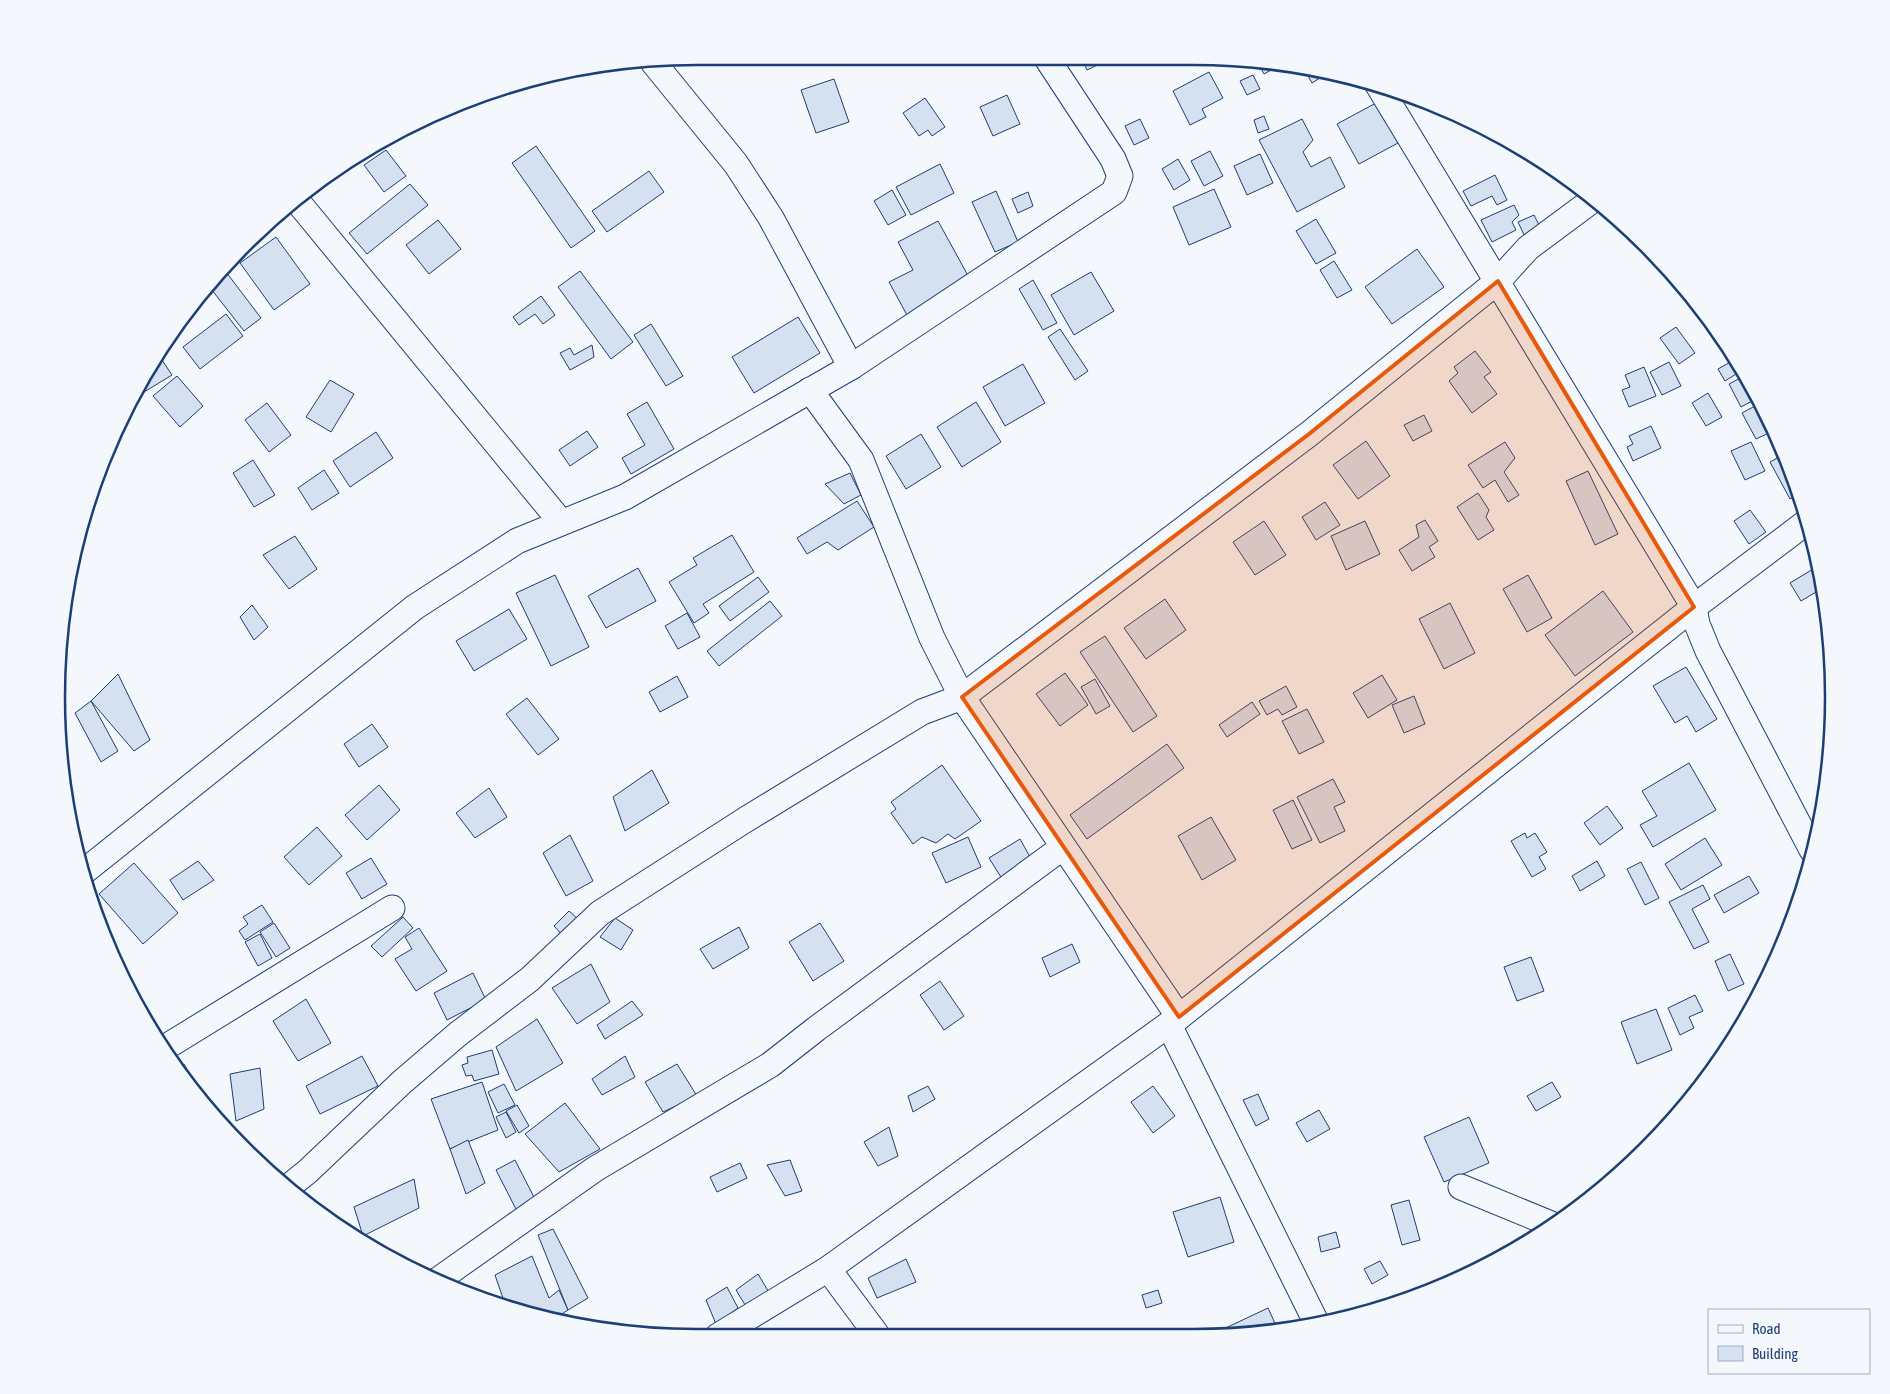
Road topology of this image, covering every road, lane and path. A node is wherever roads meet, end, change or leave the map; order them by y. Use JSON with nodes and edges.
{"nodes":[{"id":1,"x":1051,"y":65,"type":"edge"},
{"id":2,"x":657,"y":66,"type":"edge"},
{"id":3,"x":1384,"y":95,"type":"edge"},
{"id":4,"x":1588,"y":204,"type":"edge"},
{"id":5,"x":301,"y":205,"type":"edge"},
{"id":6,"x":1498,"y":281,"type":"junction"},
{"id":7,"x":851,"y":367,"type":"junction"},
{"id":8,"x":810,"y":390,"type":"junction"},
{"id":9,"x":561,"y":522,"type":"junction"},
{"id":10,"x":1801,"y":526,"type":"edge"},
{"id":11,"x":1694,"y":607,"type":"junction"},
{"id":12,"x":962,"y":697,"type":"junction"},
{"id":13,"x":1808,"y":842,"type":"edge"},
{"id":14,"x":1064,"y":847,"type":"junction"},
{"id":15,"x":89,"y":868,"type":"edge"},
{"id":16,"x":392,"y":908,"type":"dead end"},
{"id":17,"x":1174,"y":1021,"type":"junction"},
{"id":18,"x":170,"y":1045,"type":"edge"},
{"id":19,"x":293,"y":1183,"type":"edge"},
{"id":20,"x":1461,"y":1187,"type":"dead end"},
{"id":21,"x":1545,"y":1221,"type":"edge"},
{"id":22,"x":828,"y":1269,"type":"junction"},
{"id":23,"x":444,"y":1276,"type":"edge"},
{"id":24,"x":1314,"y":1317,"type":"edge"},
{"id":25,"x":729,"y":1329,"type":"edge"},
{"id":26,"x":873,"y":1329,"type":"edge"}],
"edges":[{"from":1,"to":7,"type":"street"},
{"from":2,"to":7,"type":"street"},
{"from":3,"to":6,"type":"street"},
{"from":4,"to":6,"type":"street"},
{"from":5,"to":9,"type":"street"},
{"from":6,"to":11,"type":"street"},
{"from":6,"to":12,"type":"street"},
{"from":7,"to":8,"type":"street"},
{"from":8,"to":9,"type":"street"},
{"from":8,"to":12,"type":"street"},
{"from":9,"to":15,"type":"street"},
{"from":10,"to":11,"type":"street"},
{"from":11,"to":13,"type":"street"},
{"from":11,"to":17,"type":"street"},
{"from":12,"to":14,"type":"street"},
{"from":12,"to":19,"type":"street"},
{"from":14,"to":17,"type":"street"},
{"from":14,"to":23,"type":"street"},
{"from":16,"to":18,"type":"street"},
{"from":17,"to":22,"type":"street"},
{"from":17,"to":24,"type":"street"},
{"from":20,"to":21,"type":"street"},
{"from":22,"to":25,"type":"street"},
{"from":22,"to":26,"type":"street"}]}
